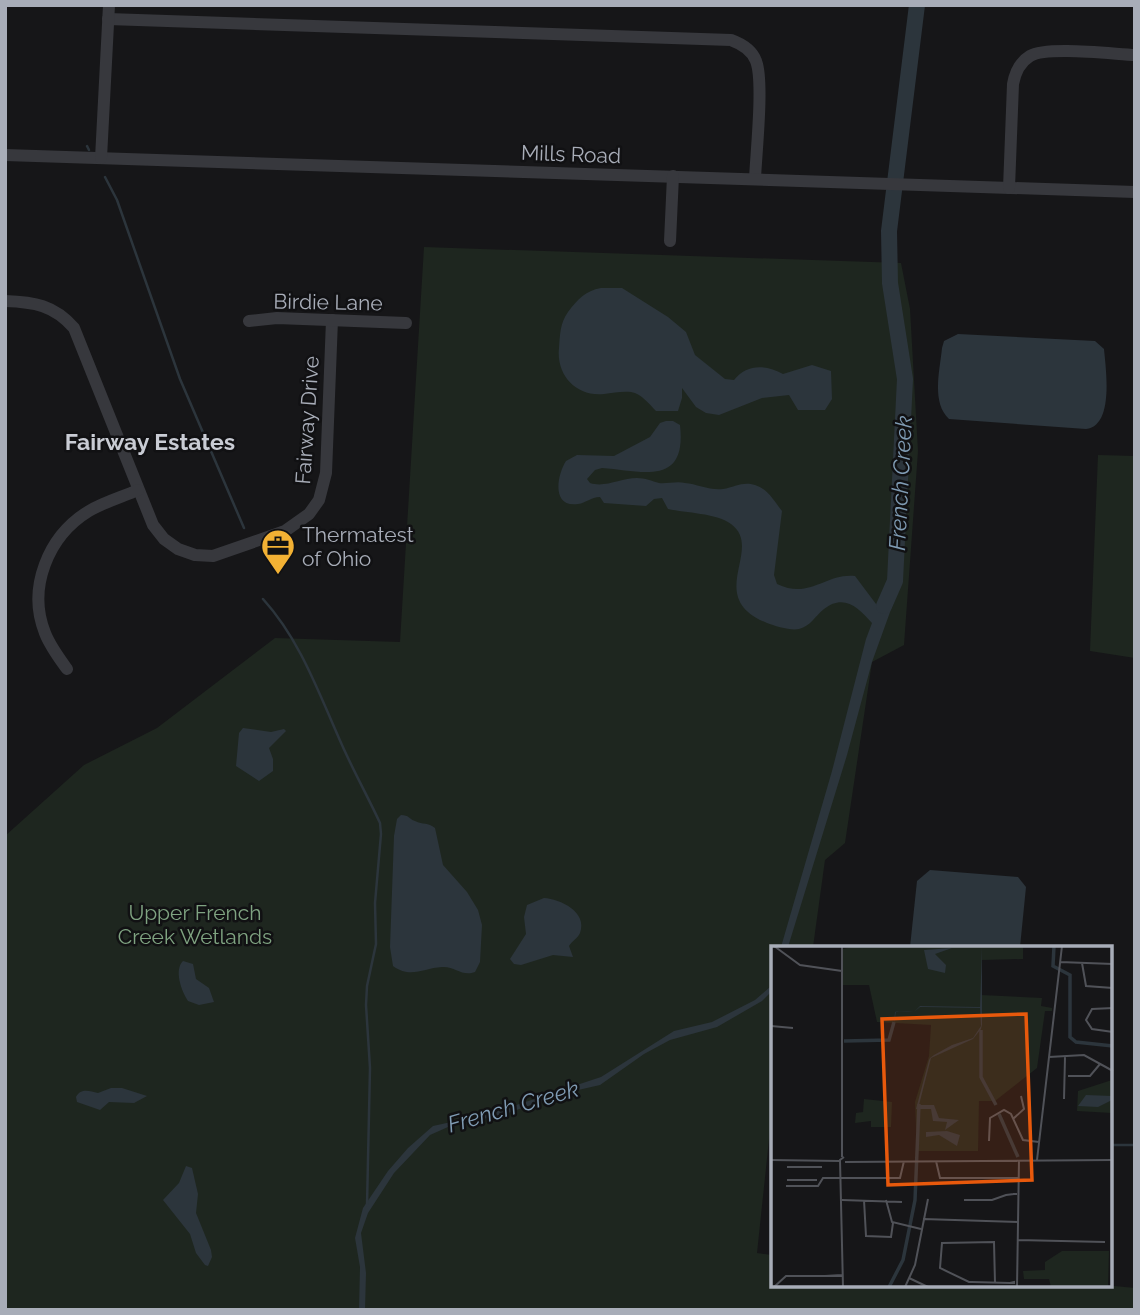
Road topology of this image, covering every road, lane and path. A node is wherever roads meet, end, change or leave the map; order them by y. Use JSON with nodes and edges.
{"nodes":[{"id":1,"x":109,"y":5,"type":"edge"},
{"id":2,"x":108,"y":19,"type":"junction"},
{"id":3,"x":1135,"y":55,"type":"edge"},
{"id":4,"x":5,"y":155,"type":"edge"},
{"id":5,"x":102,"y":158,"type":"junction"},
{"id":6,"x":673,"y":176,"type":"junction"},
{"id":7,"x":755,"y":179,"type":"junction"},
{"id":8,"x":1009,"y":188,"type":"junction"},
{"id":9,"x":1135,"y":192,"type":"edge"},
{"id":10,"x":670,"y":241,"type":"dead end"},
{"id":11,"x":5,"y":300,"type":"edge"},
{"id":12,"x":332,"y":320,"type":"junction"},
{"id":13,"x":249,"y":321,"type":"dead end"},
{"id":14,"x":406,"y":323,"type":"dead end"},
{"id":15,"x":138,"y":490,"type":"junction"},
{"id":16,"x":67,"y":669,"type":"dead end"}],
"edges":[{"from":1,"to":2,"type":"street"},
{"from":2,"to":5,"type":"street"},
{"from":2,"to":7,"type":"street"},
{"from":3,"to":8,"type":"street"},
{"from":4,"to":5,"type":"street","name":"Mills Road"},
{"from":5,"to":6,"type":"street","name":"Mills Road"},
{"from":6,"to":7,"type":"street","name":"Mills Road"},
{"from":6,"to":10,"type":"street"},
{"from":7,"to":8,"type":"street","name":"Mills Road"},
{"from":8,"to":9,"type":"street","name":"Mills Road"},
{"from":11,"to":15,"type":"street","name":"Fairway Drive"},
{"from":12,"to":13,"type":"street","name":"Birdie Lane"},
{"from":12,"to":14,"type":"street","name":"Birdie Lane"},
{"from":12,"to":15,"type":"street","name":"Fairway Drive"},
{"from":15,"to":16,"type":"street"}]}
